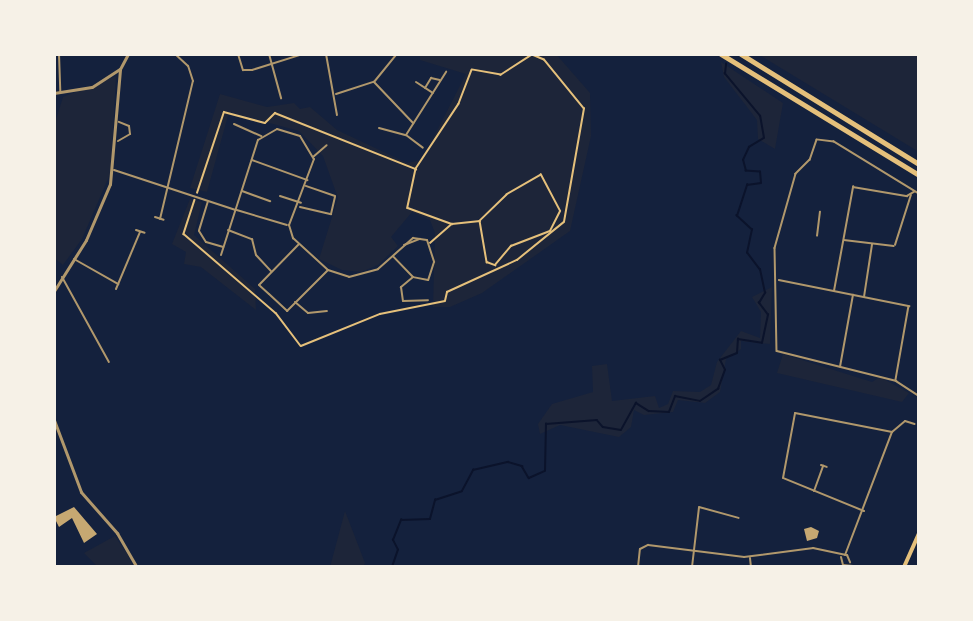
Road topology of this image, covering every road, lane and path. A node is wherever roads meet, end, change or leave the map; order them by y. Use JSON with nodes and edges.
{"nodes":[{"id":1,"x":59,"y":54,"type":"edge"},
{"id":2,"x":128,"y":54,"type":"edge"},
{"id":3,"x":175,"y":54,"type":"edge"},
{"id":4,"x":238,"y":54,"type":"edge"},
{"id":5,"x":269,"y":54,"type":"edge"},
{"id":6,"x":303,"y":54,"type":"edge"},
{"id":7,"x":326,"y":54,"type":"edge"},
{"id":8,"x":397,"y":54,"type":"edge"},
{"id":9,"x":741,"y":54,"type":"edge"},
{"id":10,"x":723,"y":55,"type":"edge"},
{"id":11,"x":272,"y":66,"type":"junction"},
{"id":12,"x":120,"y":69,"type":"junction"},
{"id":13,"x":446,"y":72,"type":"dead end"},
{"id":14,"x":441,"y":80,"type":"junction"},
{"id":15,"x":374,"y":82,"type":"junction"},
{"id":16,"x":416,"y":82,"type":"dead end"},
{"id":17,"x":425,"y":88,"type":"junction"},
{"id":18,"x":54,"y":93,"type":"edge"},
{"id":19,"x":60,"y":93,"type":"junction"},
{"id":20,"x":336,"y":94,"type":"junction"},
{"id":21,"x":434,"y":94,"type":"junction"},
{"id":22,"x":281,"y":98,"type":"dead end"},
{"id":23,"x":336,"y":116,"type":"dead end"},
{"id":24,"x":119,"y":122,"type":"junction"},
{"id":25,"x":413,"y":123,"type":"junction"},
{"id":26,"x":234,"y":124,"type":"dead end"},
{"id":27,"x":380,"y":128,"type":"dead end"},
{"id":28,"x":406,"y":135,"type":"junction"},
{"id":29,"x":261,"y":136,"type":"junction"},
{"id":30,"x":118,"y":141,"type":"junction"},
{"id":31,"x":327,"y":145,"type":"dead end"},
{"id":32,"x":423,"y":148,"type":"dead end"},
{"id":33,"x":313,"y":157,"type":"junction"},
{"id":34,"x":252,"y":159,"type":"junction"},
{"id":35,"x":919,"y":164,"type":"edge"},
{"id":36,"x":416,"y":169,"type":"junction"},
{"id":37,"x":114,"y":170,"type":"junction"},
{"id":38,"x":919,"y":175,"type":"edge"},
{"id":39,"x":307,"y":180,"type":"junction"},
{"id":40,"x":306,"y":186,"type":"junction"},
{"id":41,"x":168,"y":188,"type":"junction"},
{"id":42,"x":242,"y":191,"type":"junction"},
{"id":43,"x":915,"y":191,"type":"junction"},
{"id":44,"x":919,"y":194,"type":"edge"},
{"id":45,"x":911,"y":195,"type":"junction"},
{"id":46,"x":280,"y":196,"type":"dead end"},
{"id":47,"x":196,"y":197,"type":"junction"},
{"id":48,"x":208,"y":201,"type":"junction"},
{"id":49,"x":270,"y":201,"type":"dead end"},
{"id":50,"x":301,"y":203,"type":"junction"},
{"id":51,"x":300,"y":207,"type":"junction"},
{"id":52,"x":237,"y":210,"type":"junction"},
{"id":53,"x":820,"y":212,"type":"dead end"},
{"id":54,"x":155,"y":217,"type":"dead end"},
{"id":55,"x":480,"y":221,"type":"junction"},
{"id":56,"x":452,"y":224,"type":"junction"},
{"id":57,"x":289,"y":225,"type":"junction"},
{"id":58,"x":228,"y":230,"type":"junction"},
{"id":59,"x":145,"y":233,"type":"dead end"},
{"id":60,"x":817,"y":236,"type":"dead end"},
{"id":61,"x":420,"y":238,"type":"junction"},
{"id":62,"x":843,"y":240,"type":"junction"},
{"id":63,"x":430,"y":243,"type":"junction"},
{"id":64,"x":299,"y":244,"type":"junction"},
{"id":65,"x":404,"y":245,"type":"junction"},
{"id":66,"x":872,"y":245,"type":"junction"},
{"id":67,"x":224,"y":248,"type":"junction"},
{"id":68,"x":221,"y":255,"type":"dead end"},
{"id":69,"x":393,"y":256,"type":"junction"},
{"id":70,"x":74,"y":259,"type":"junction"},
{"id":71,"x":327,"y":270,"type":"junction"},
{"id":72,"x":271,"y":271,"type":"junction"},
{"id":73,"x":413,"y":277,"type":"junction"},
{"id":74,"x":62,"y":278,"type":"junction"},
{"id":75,"x":779,"y":280,"type":"junction"},
{"id":76,"x":118,"y":284,"type":"junction"},
{"id":77,"x":116,"y":289,"type":"dead end"},
{"id":78,"x":54,"y":291,"type":"edge"},
{"id":79,"x":834,"y":292,"type":"junction"},
{"id":80,"x":853,"y":295,"type":"junction"},
{"id":81,"x":864,"y":297,"type":"junction"},
{"id":82,"x":428,"y":300,"type":"dead end"},
{"id":83,"x":295,"y":302,"type":"junction"},
{"id":84,"x":327,"y":311,"type":"dead end"},
{"id":85,"x":108,"y":362,"type":"dead end"},
{"id":86,"x":840,"y":368,"type":"junction"},
{"id":87,"x":896,"y":381,"type":"junction"},
{"id":88,"x":919,"y":396,"type":"edge"},
{"id":89,"x":54,"y":420,"type":"edge"},
{"id":90,"x":915,"y":424,"type":"dead end"},
{"id":91,"x":892,"y":432,"type":"junction"},
{"id":92,"x":824,"y":466,"type":"dead end"},
{"id":93,"x":814,"y":491,"type":"junction"},
{"id":94,"x":864,"y":511,"type":"junction"},
{"id":95,"x":739,"y":518,"type":"dead end"},
{"id":96,"x":919,"y":532,"type":"edge"},
{"id":97,"x":693,"y":550,"type":"junction"},
{"id":98,"x":845,"y":555,"type":"junction"},
{"id":99,"x":750,"y":556,"type":"junction"},
{"id":100,"x":841,"y":557,"type":"junction"},
{"id":101,"x":850,"y":562,"type":"junction"},
{"id":102,"x":842,"y":566,"type":"edge"},
{"id":103,"x":137,"y":567,"type":"edge"},
{"id":104,"x":638,"y":567,"type":"edge"},
{"id":105,"x":692,"y":567,"type":"edge"},
{"id":106,"x":751,"y":567,"type":"edge"},
{"id":107,"x":863,"y":567,"type":"edge"},
{"id":108,"x":904,"y":567,"type":"edge"}],
"edges":[{"from":1,"to":19,"type":"street"},
{"from":2,"to":12,"type":"street"},
{"from":3,"to":41,"type":"street"},
{"from":4,"to":11,"type":"street"},
{"from":5,"to":11,"type":"street"},
{"from":6,"to":11,"type":"street"},
{"from":7,"to":20,"type":"street"},
{"from":8,"to":15,"type":"street"},
{"from":9,"to":35,"type":"highway"},
{"from":10,"to":38,"type":"highway"},
{"from":11,"to":22,"type":"street"},
{"from":12,"to":19,"type":"street"},
{"from":12,"to":24,"type":"street"},
{"from":13,"to":14,"type":"street"},
{"from":14,"to":17,"type":"street"},
{"from":14,"to":21,"type":"street"},
{"from":15,"to":20,"type":"street"},
{"from":15,"to":25,"type":"street"},
{"from":16,"to":17,"type":"street"},
{"from":17,"to":21,"type":"street"},
{"from":18,"to":19,"type":"street"},
{"from":20,"to":23,"type":"street"},
{"from":21,"to":25,"type":"street"},
{"from":24,"to":30,"type":"street"},
{"from":24,"to":30,"type":"street"},
{"from":25,"to":28,"type":"street"},
{"from":26,"to":29,"type":"street"},
{"from":27,"to":28,"type":"street"},
{"from":28,"to":32,"type":"street"},
{"from":29,"to":33,"type":"street"},
{"from":29,"to":34,"type":"street"},
{"from":30,"to":37,"type":"street"},
{"from":31,"to":33,"type":"street"},
{"from":33,"to":39,"type":"street"},
{"from":34,"to":39,"type":"street"},
{"from":34,"to":42,"type":"street"},
{"from":36,"to":47,"type":"path"},
{"from":36,"to":47,"type":"path"},
{"from":36,"to":56,"type":"path"},
{"from":37,"to":41,"type":"street"},
{"from":37,"to":70,"type":"street"},
{"from":39,"to":40,"type":"street"},
{"from":40,"to":50,"type":"street"},
{"from":40,"to":51,"type":"street"},
{"from":41,"to":47,"type":"street"},
{"from":41,"to":54,"type":"street"},
{"from":42,"to":49,"type":"street"},
{"from":42,"to":52,"type":"street"},
{"from":43,"to":44,"type":"street"},
{"from":43,"to":45,"type":"street"},
{"from":43,"to":75,"type":"street"},
{"from":45,"to":62,"type":"street"},
{"from":45,"to":66,"type":"street"},
{"from":46,"to":50,"type":"street"},
{"from":47,"to":48,"type":"street"},
{"from":48,"to":52,"type":"street"},
{"from":48,"to":67,"type":"street"},
{"from":50,"to":51,"type":"street"},
{"from":51,"to":57,"type":"street"},
{"from":52,"to":57,"type":"street"},
{"from":52,"to":58,"type":"street"},
{"from":53,"to":60,"type":"street"},
{"from":55,"to":55,"type":"path"},
{"from":55,"to":56,"type":"path"},
{"from":56,"to":63,"type":"path"},
{"from":57,"to":64,"type":"street"},
{"from":58,"to":67,"type":"street"},
{"from":58,"to":72,"type":"street"},
{"from":59,"to":76,"type":"street"},
{"from":61,"to":63,"type":"street"},
{"from":61,"to":65,"type":"street"},
{"from":61,"to":65,"type":"street"},
{"from":62,"to":66,"type":"street"},
{"from":62,"to":79,"type":"street"},
{"from":63,"to":73,"type":"street"},
{"from":64,"to":71,"type":"street"},
{"from":64,"to":72,"type":"street"},
{"from":65,"to":69,"type":"street"},
{"from":66,"to":81,"type":"street"},
{"from":67,"to":68,"type":"street"},
{"from":69,"to":71,"type":"street"},
{"from":69,"to":73,"type":"street"},
{"from":70,"to":74,"type":"street"},
{"from":70,"to":76,"type":"street"},
{"from":71,"to":83,"type":"street"},
{"from":72,"to":83,"type":"street"},
{"from":73,"to":82,"type":"street"},
{"from":74,"to":78,"type":"street"},
{"from":74,"to":85,"type":"street"},
{"from":75,"to":79,"type":"street"},
{"from":75,"to":86,"type":"street"},
{"from":76,"to":77,"type":"street"},
{"from":79,"to":80,"type":"street"},
{"from":80,"to":81,"type":"street"},
{"from":80,"to":86,"type":"street"},
{"from":81,"to":87,"type":"street"},
{"from":83,"to":84,"type":"street"},
{"from":86,"to":87,"type":"street"},
{"from":87,"to":88,"type":"street"},
{"from":89,"to":103,"type":"street"},
{"from":90,"to":91,"type":"street"},
{"from":91,"to":93,"type":"street"},
{"from":91,"to":94,"type":"street"},
{"from":92,"to":93,"type":"street"},
{"from":93,"to":94,"type":"street"},
{"from":94,"to":98,"type":"street"},
{"from":95,"to":97,"type":"street"},
{"from":96,"to":108,"type":"main road"},
{"from":97,"to":99,"type":"street"},
{"from":97,"to":104,"type":"street"},
{"from":97,"to":105,"type":"street"},
{"from":98,"to":100,"type":"street"},
{"from":98,"to":101,"type":"street"},
{"from":99,"to":100,"type":"street"},
{"from":99,"to":106,"type":"street"},
{"from":100,"to":102,"type":"street"},
{"from":101,"to":102,"type":"street"},
{"from":101,"to":107,"type":"street"}]}
